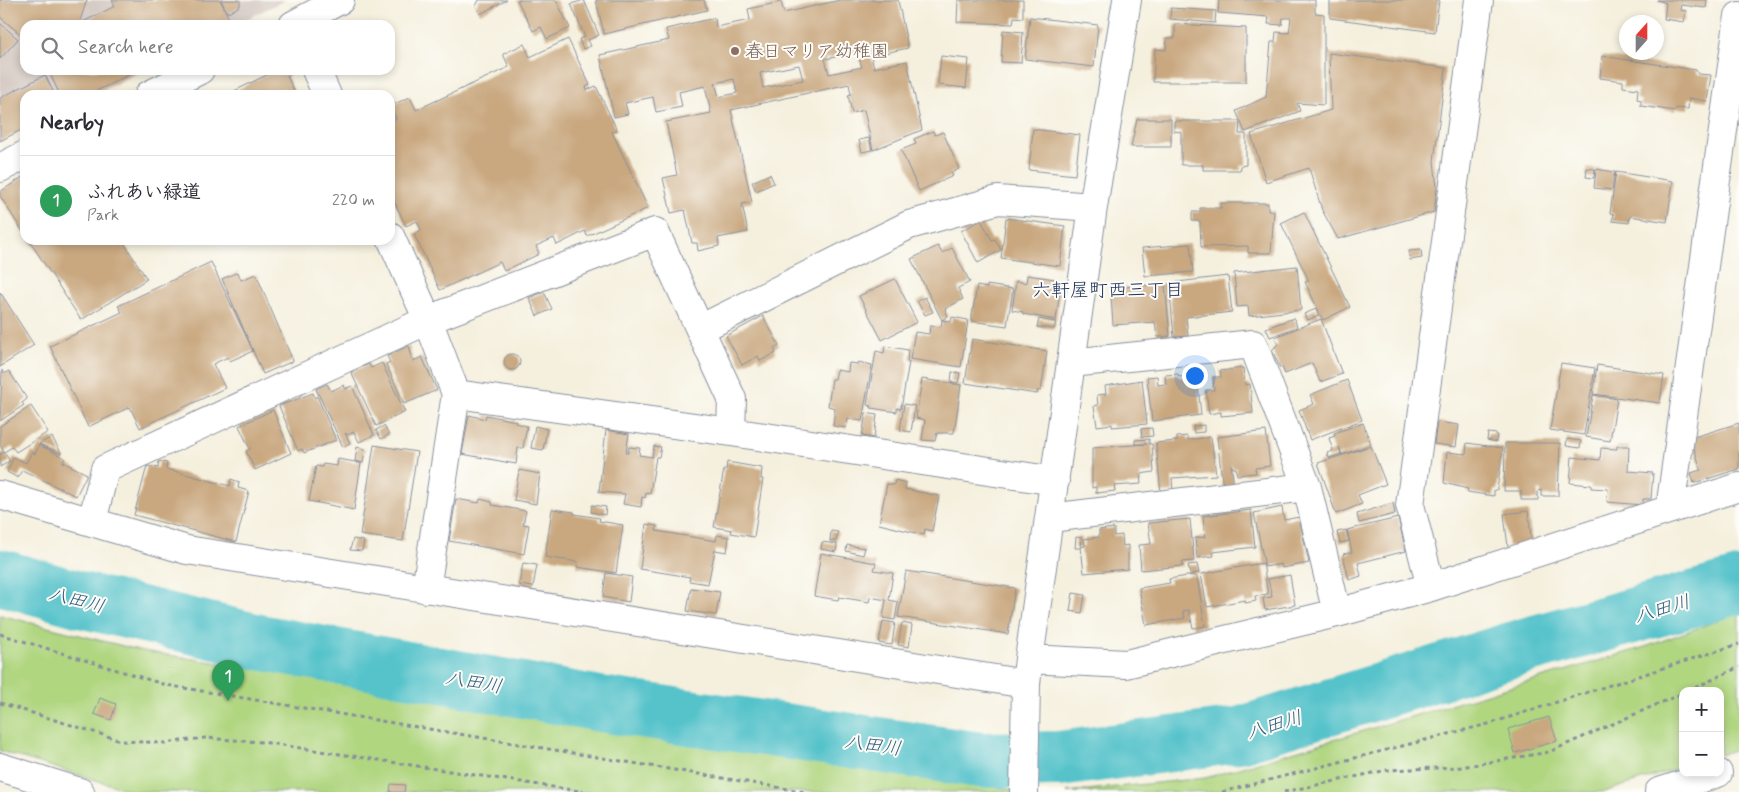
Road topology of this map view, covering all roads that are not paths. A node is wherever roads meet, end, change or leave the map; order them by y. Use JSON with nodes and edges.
{"nodes":[{"id":1,"x":340,"y":0,"type":"edge"},
{"id":2,"x":1127,"y":0,"type":"edge"},
{"id":3,"x":1479,"y":0,"type":"edge"},
{"id":4,"x":1739,"y":16,"type":"edge"},
{"id":5,"x":303,"y":20,"type":"edge"},
{"id":6,"x":190,"y":75,"type":"edge"},
{"id":7,"x":318,"y":75,"type":"edge"},
{"id":8,"x":159,"y":90,"type":"edge"},
{"id":9,"x":325,"y":90,"type":"edge"},
{"id":10,"x":20,"y":158,"type":"edge"},
{"id":11,"x":0,"y":168,"type":"edge"},
{"id":12,"x":1093,"y":207,"type":"junction"},
{"id":13,"x":394,"y":245,"type":"edge"},
{"id":14,"x":428,"y":320,"type":"junction"},
{"id":15,"x":700,"y":329,"type":"junction"},
{"id":16,"x":1071,"y":363,"type":"junction"},
{"id":17,"x":456,"y":394,"type":"junction"},
{"id":18,"x":731,"y":432,"type":"junction"},
{"id":19,"x":1055,"y":480,"type":"junction"},
{"id":20,"x":1739,"y":487,"type":"edge"},
{"id":21,"x":1307,"y":488,"type":"junction"},
{"id":22,"x":0,"y":495,"type":"edge"},
{"id":23,"x":1670,"y":510,"type":"junction"},
{"id":24,"x":1050,"y":518,"type":"junction"},
{"id":25,"x":92,"y":522,"type":"junction"},
{"id":26,"x":1431,"y":587,"type":"junction"},
{"id":27,"x":426,"y":588,"type":"junction"},
{"id":28,"x":1337,"y":613,"type":"junction"},
{"id":29,"x":1028,"y":671,"type":"junction"},
{"id":30,"x":1739,"y":766,"type":"edge"},
{"id":31,"x":0,"y":768,"type":"edge"},
{"id":32,"x":1707,"y":780,"type":"edge"},
{"id":33,"x":80,"y":792,"type":"edge"},
{"id":34,"x":1024,"y":792,"type":"edge"},
{"id":35,"x":1659,"y":792,"type":"edge"}],
"edges":[{"from":1,"to":5,"type":"street"},
{"from":2,"to":12,"type":"street"},
{"from":3,"to":26,"type":"street"},
{"from":4,"to":23,"type":"street"},
{"from":6,"to":8,"type":"street"},
{"from":7,"to":9,"type":"street"},
{"from":10,"to":11,"type":"street"},
{"from":12,"to":15,"type":"street"},
{"from":12,"to":16,"type":"street"},
{"from":13,"to":14,"type":"street"},
{"from":14,"to":15,"type":"street"},
{"from":14,"to":17,"type":"street"},
{"from":14,"to":25,"type":"street"},
{"from":15,"to":18,"type":"street"},
{"from":16,"to":19,"type":"street"},
{"from":16,"to":21,"type":"street"},
{"from":17,"to":18,"type":"street"},
{"from":17,"to":27,"type":"street"},
{"from":18,"to":19,"type":"street"},
{"from":19,"to":24,"type":"street"},
{"from":20,"to":23,"type":"street"},
{"from":21,"to":24,"type":"street"},
{"from":21,"to":28,"type":"street"},
{"from":22,"to":25,"type":"street"},
{"from":23,"to":26,"type":"street"},
{"from":24,"to":29,"type":"street"},
{"from":25,"to":27,"type":"street"},
{"from":26,"to":28,"type":"street"},
{"from":27,"to":29,"type":"street"},
{"from":28,"to":29,"type":"street"},
{"from":29,"to":34,"type":"street"},
{"from":30,"to":32,"type":"street"},
{"from":31,"to":33,"type":"street"},
{"from":32,"to":35,"type":"street"}]}
